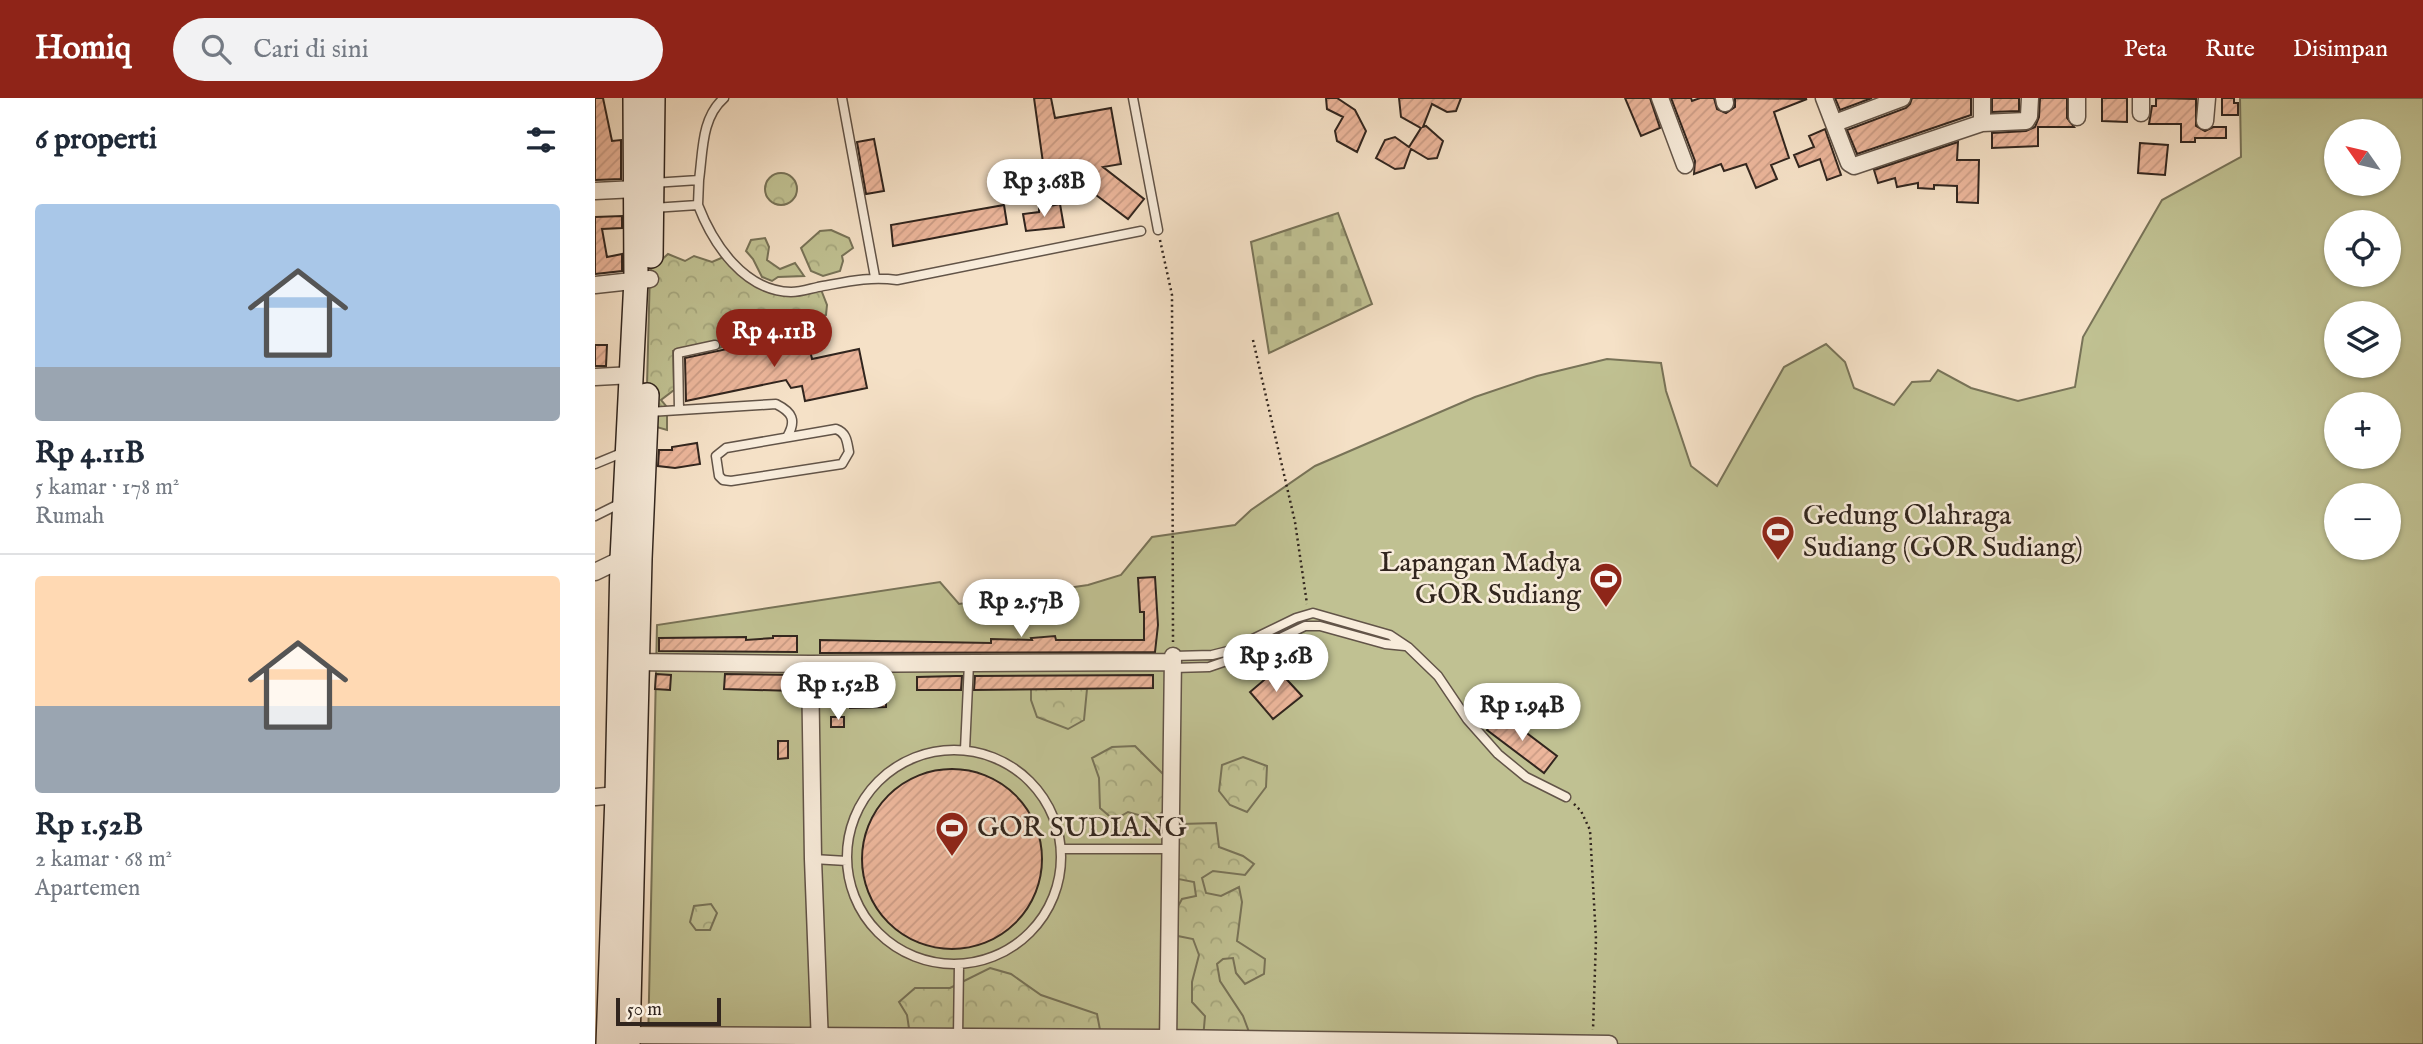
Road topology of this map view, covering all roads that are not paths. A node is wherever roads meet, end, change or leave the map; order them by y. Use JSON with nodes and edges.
{"nodes":[{"id":1,"x":635,"y":98,"type":"edge"},
{"id":2,"x":653,"y":98,"type":"edge"},
{"id":3,"x":724,"y":98,"type":"edge"},
{"id":4,"x":842,"y":98,"type":"edge"},
{"id":5,"x":1132,"y":98,"type":"edge"},
{"id":6,"x":1660,"y":98,"type":"edge"},
{"id":7,"x":1823,"y":98,"type":"edge"},
{"id":8,"x":1902,"y":98,"type":"edge"},
{"id":9,"x":1982,"y":98,"type":"edge"},
{"id":10,"x":2030,"y":98,"type":"edge"},
{"id":11,"x":2077,"y":98,"type":"edge"},
{"id":12,"x":2207,"y":98,"type":"edge"},
{"id":13,"x":1875,"y":104,"type":"edge"},
{"id":14,"x":2077,"y":117,"type":"dead end"},
{"id":15,"x":2205,"y":121,"type":"dead end"},
{"id":16,"x":1982,"y":122,"type":"junction"},
{"id":17,"x":1835,"y":123,"type":"junction"},
{"id":18,"x":1685,"y":165,"type":"dead end"},
{"id":19,"x":699,"y":180,"type":"junction"},
{"id":20,"x":645,"y":186,"type":"junction"},
{"id":21,"x":595,"y":191,"type":"edge"},
{"id":22,"x":698,"y":205,"type":"junction"},
{"id":23,"x":653,"y":208,"type":"junction"},
{"id":24,"x":1158,"y":230,"type":"road end"},
{"id":25,"x":1141,"y":231,"type":"dead end"},
{"id":26,"x":875,"y":277,"type":"junction"},
{"id":27,"x":643,"y":279,"type":"junction"},
{"id":28,"x":595,"y":285,"type":"edge"},
{"id":29,"x":715,"y":345,"type":"dead end"},
{"id":30,"x":633,"y":374,"type":"junction"},
{"id":31,"x":595,"y":376,"type":"edge"},
{"id":32,"x":679,"y":410,"type":"junction"},
{"id":33,"x":646,"y":412,"type":"junction"},
{"id":34,"x":787,"y":437,"type":"junction"},
{"id":35,"x":628,"y":450,"type":"junction"},
{"id":36,"x":595,"y":464,"type":"edge"},
{"id":37,"x":625,"y":501,"type":"junction"},
{"id":38,"x":595,"y":516,"type":"edge"},
{"id":39,"x":631,"y":557,"type":"junction"},
{"id":40,"x":595,"y":572,"type":"edge"},
{"id":41,"x":1408,"y":647,"type":"junction"},
{"id":42,"x":629,"y":662,"type":"junction"},
{"id":43,"x":1173,"y":662,"type":"junction"},
{"id":44,"x":969,"y":663,"type":"junction"},
{"id":45,"x":810,"y":664,"type":"junction"},
{"id":46,"x":965,"y":750,"type":"junction"},
{"id":47,"x":606,"y":796,"type":"edge"},
{"id":48,"x":1566,"y":797,"type":"road end"},
{"id":49,"x":1062,"y":849,"type":"junction"},
{"id":50,"x":1170,"y":849,"type":"junction"},
{"id":51,"x":813,"y":859,"type":"junction"},
{"id":52,"x":847,"y":861,"type":"junction"},
{"id":53,"x":959,"y":964,"type":"junction"},
{"id":54,"x":958,"y":1038,"type":"junction"},
{"id":55,"x":618,"y":1040,"type":"edge"},
{"id":56,"x":819,"y":1041,"type":"edge"},
{"id":57,"x":1167,"y":1041,"type":"edge"},
{"id":58,"x":1592,"y":1044,"type":"edge"},
{"id":59,"x":1609,"y":1044,"type":"edge"}],
"edges":[{"from":1,"to":20,"type":"main road"},
{"from":2,"to":20,"type":"main road"},
{"from":3,"to":19,"type":"lane"},
{"from":4,"to":26,"type":"lane"},
{"from":5,"to":24,"type":"lane"},
{"from":6,"to":18,"type":"street"},
{"from":7,"to":17,"type":"street"},
{"from":8,"to":13,"type":"street"},
{"from":9,"to":16,"type":"street"},
{"from":10,"to":16,"type":"street"},
{"from":11,"to":14,"type":"street"},
{"from":12,"to":15,"type":"street"},
{"from":13,"to":17,"type":"street"},
{"from":16,"to":17,"type":"street"},
{"from":19,"to":20,"type":"lane"},
{"from":19,"to":22,"type":"lane"},
{"from":20,"to":21,"type":"street"},
{"from":20,"to":23,"type":"main road"},
{"from":20,"to":27,"type":"main road"},
{"from":22,"to":23,"type":"lane"},
{"from":22,"to":26,"type":"lane"},
{"from":23,"to":27,"type":"main road"},
{"from":25,"to":26,"type":"lane"},
{"from":27,"to":28,"type":"street"},
{"from":27,"to":30,"type":"main road"},
{"from":27,"to":33,"type":"main road"},
{"from":29,"to":32,"type":"lane"},
{"from":30,"to":31,"type":"street"},
{"from":30,"to":35,"type":"main road"},
{"from":32,"to":33,"type":"lane"},
{"from":32,"to":34,"type":"lane"},
{"from":33,"to":39,"type":"main road"},
{"from":34,"to":34,"type":"lane"},
{"from":35,"to":36,"type":"lane"},
{"from":35,"to":37,"type":"main road"},
{"from":37,"to":38,"type":"lane"},
{"from":37,"to":39,"type":"main road"},
{"from":39,"to":40,"type":"street"},
{"from":39,"to":42,"type":"main road"},
{"from":41,"to":43,"type":"lane"},
{"from":41,"to":43,"type":"lane"},
{"from":41,"to":48,"type":"lane"},
{"from":42,"to":45,"type":"street"},
{"from":42,"to":47,"type":"main road"},
{"from":42,"to":55,"type":"main road"},
{"from":43,"to":44,"type":"street"},
{"from":43,"to":50,"type":"street"},
{"from":44,"to":45,"type":"street"},
{"from":44,"to":46,"type":"lane"},
{"from":45,"to":51,"type":"street"},
{"from":46,"to":49,"type":"lane"},
{"from":46,"to":52,"type":"lane"},
{"from":47,"to":55,"type":"main road"},
{"from":49,"to":50,"type":"lane"},
{"from":49,"to":53,"type":"lane"},
{"from":50,"to":57,"type":"street"},
{"from":51,"to":52,"type":"lane"},
{"from":51,"to":56,"type":"street"},
{"from":52,"to":53,"type":"lane"},
{"from":53,"to":54,"type":"lane"},
{"from":54,"to":56,"type":"street"},
{"from":54,"to":57,"type":"street"},
{"from":55,"to":56,"type":"street"},
{"from":57,"to":58,"type":"street"},
{"from":58,"to":59,"type":"street"}]}
